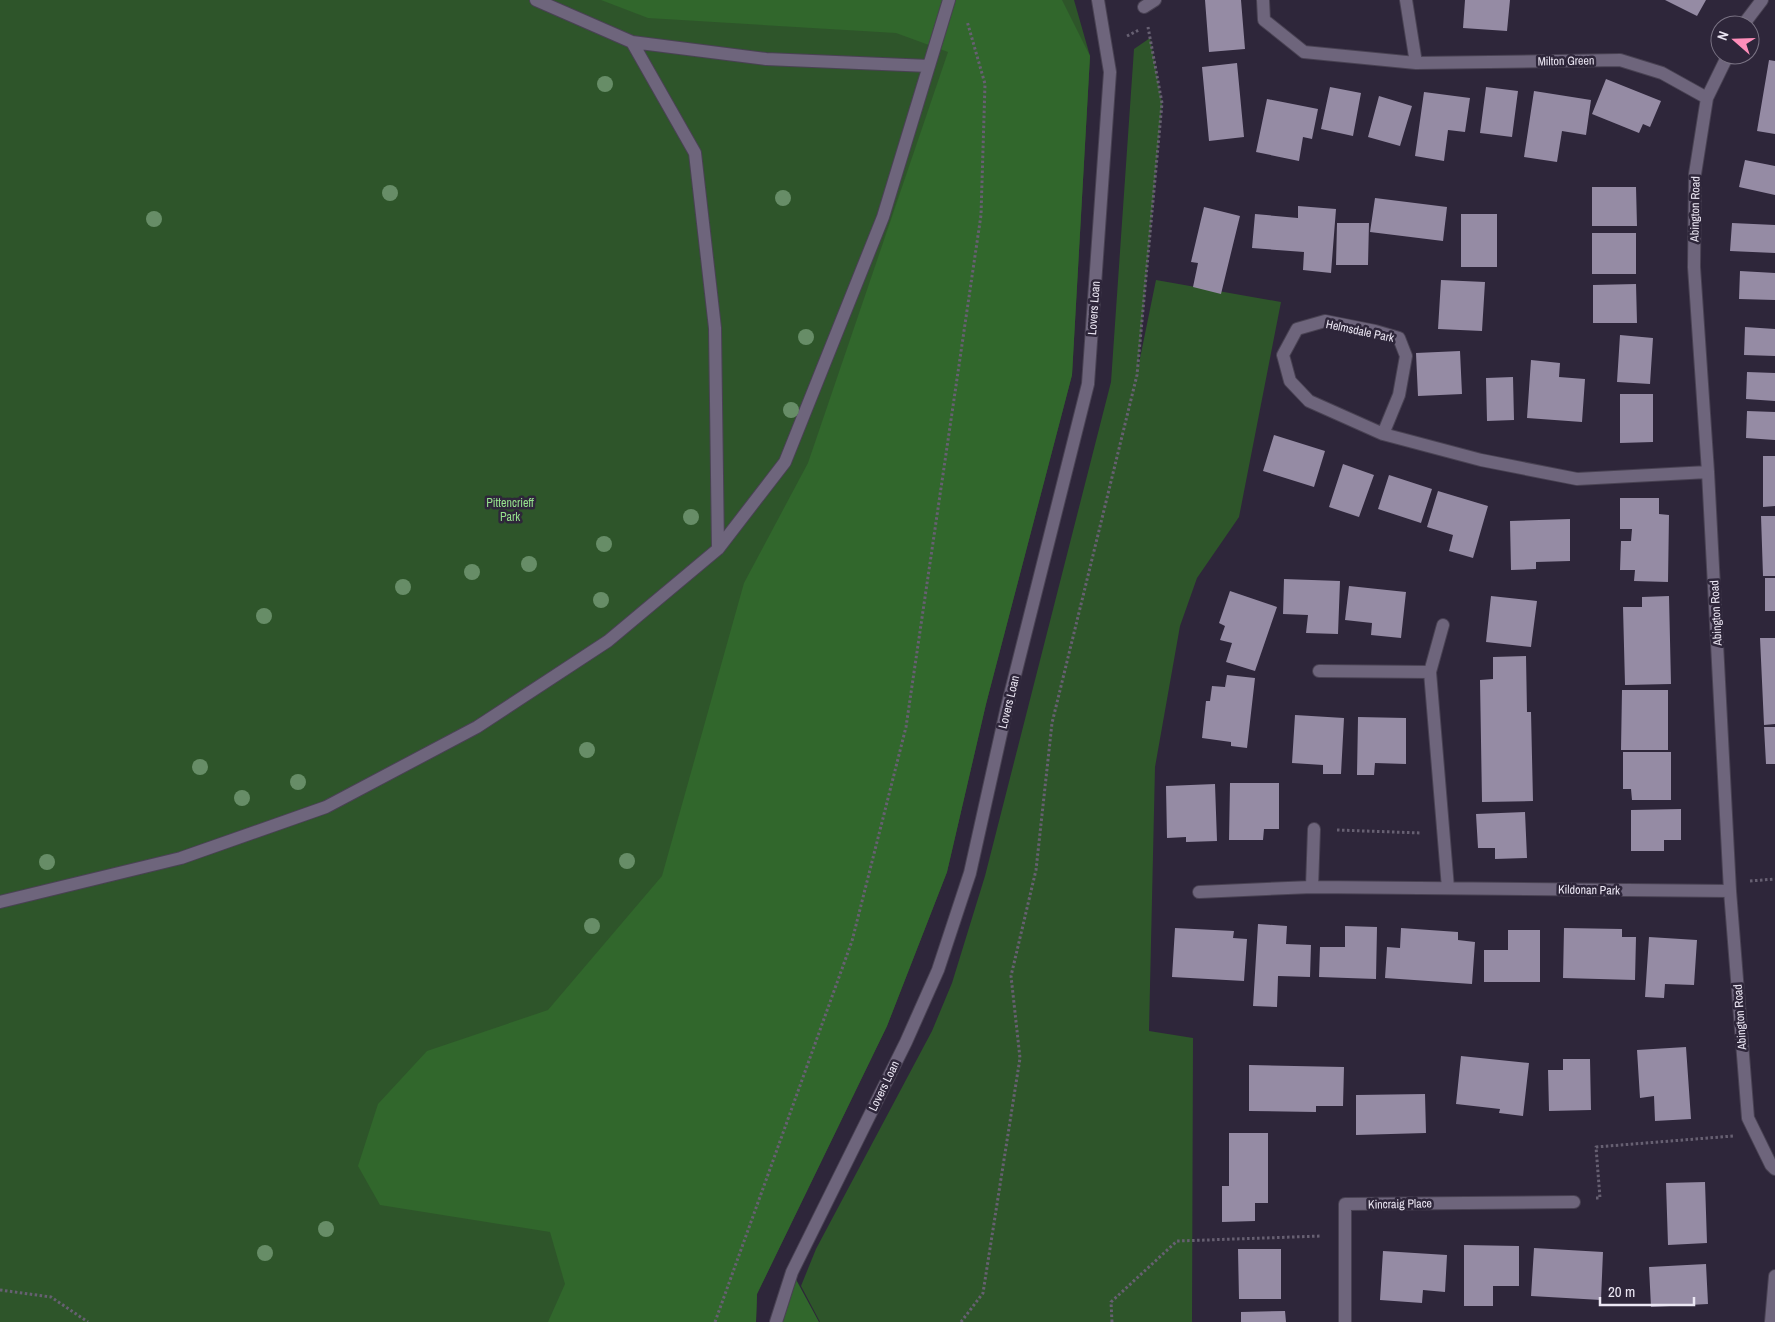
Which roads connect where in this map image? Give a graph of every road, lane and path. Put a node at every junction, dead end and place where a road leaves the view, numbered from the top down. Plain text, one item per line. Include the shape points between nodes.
1 (536, 0) edge
2 (949, 0) edge
3 (1098, 0) edge
4 (1263, 0) edge
5 (1406, 0) edge
6 (1762, 0) edge
7 (1751, 15) edge
8 (966, 19) dead end
9 (632, 42) junction
10 (1106, 48) junction
11 (1416, 63) junction
12 (1723, 65) edge
13 (929, 66) junction
14 (1707, 98) junction
15 (1383, 434) junction
16 (1708, 472) junction
17 (718, 549) junction
18 (1443, 625) dead end
19 (1319, 671) dead end
20 (1430, 672) junction
21 (1314, 829) joint
22 (1443, 834) junction
23 (1312, 887) junction
24 (1448, 888) junction
25 (1730, 891) junction
26 (1199, 892) dead end
27 (0, 902) edge
28 (1756, 1135) junction
29 (1775, 1169) edge
30 (1574, 1202) joint
31 (1345, 1236) junction
32 (1775, 1276) edge
33 (0, 1290) edge
34 (88, 1322) edge
35 (715, 1322) edge
36 (776, 1322) edge
37 (961, 1322) edge
38 (1112, 1322) edge
39 (1345, 1322) edge
40 (1771, 1322) edge

1 - 9 street
2 - 13 street
3 - 10 street
4 - 11 street, Milton Green via 1264,20 1304,52
5 - 11 street
6 - 7 street
8 - 35 path via 985,84 981,216 906,727 852,941
9 - 13 street via 766,59
9 - 17 street via 695,153 715,328
10 - 36 street, Lovers Loan via 1110,72 1088,384 1006,711 970,873 938,970 906,1042 792,1272
10 - 37 path via 1147,25 1162,103 1137,375 1052,724 1036,870 1011,976 1020,1058 983,1293
11 - 14 street, Milton Green via 1620,60 1662,73
12 - 14 street, Abington Road
13 - 17 street via 883,217 785,462
14 - 16 street, Abington Road via 1695,174 1694,267
15 - 15 street, Helmsdale Park via 1309,401 1290,381 1283,355 1297,329 1325,321 1399,338 1406,356 1398,395
15 - 16 street, Helmsdale Park via 1481,460 1577,479
16 - 25 street, Abington Road
17 - 27 street via 600,647 477,727 326,807 181,858
18 - 20 street
19 - 20 street
20 - 22 street
21 - 22 path
21 - 23 street
22 - 24 street
23 - 24 street, Kildonan Park
23 - 26 street, Kildonan Park
24 - 25 street, Kildonan Park
25 - 28 street, Abington Road via 1748,1118
28 - 29 street, Abington Road
28 - 30 path via 1596,1147 1600,1198
30 - 31 street, Kincraig Place via 1345,1204
31 - 38 path via 1177,1241 1111,1302
31 - 39 street, Kincraig Place
32 - 40 street
33 - 34 path via 51,1297

